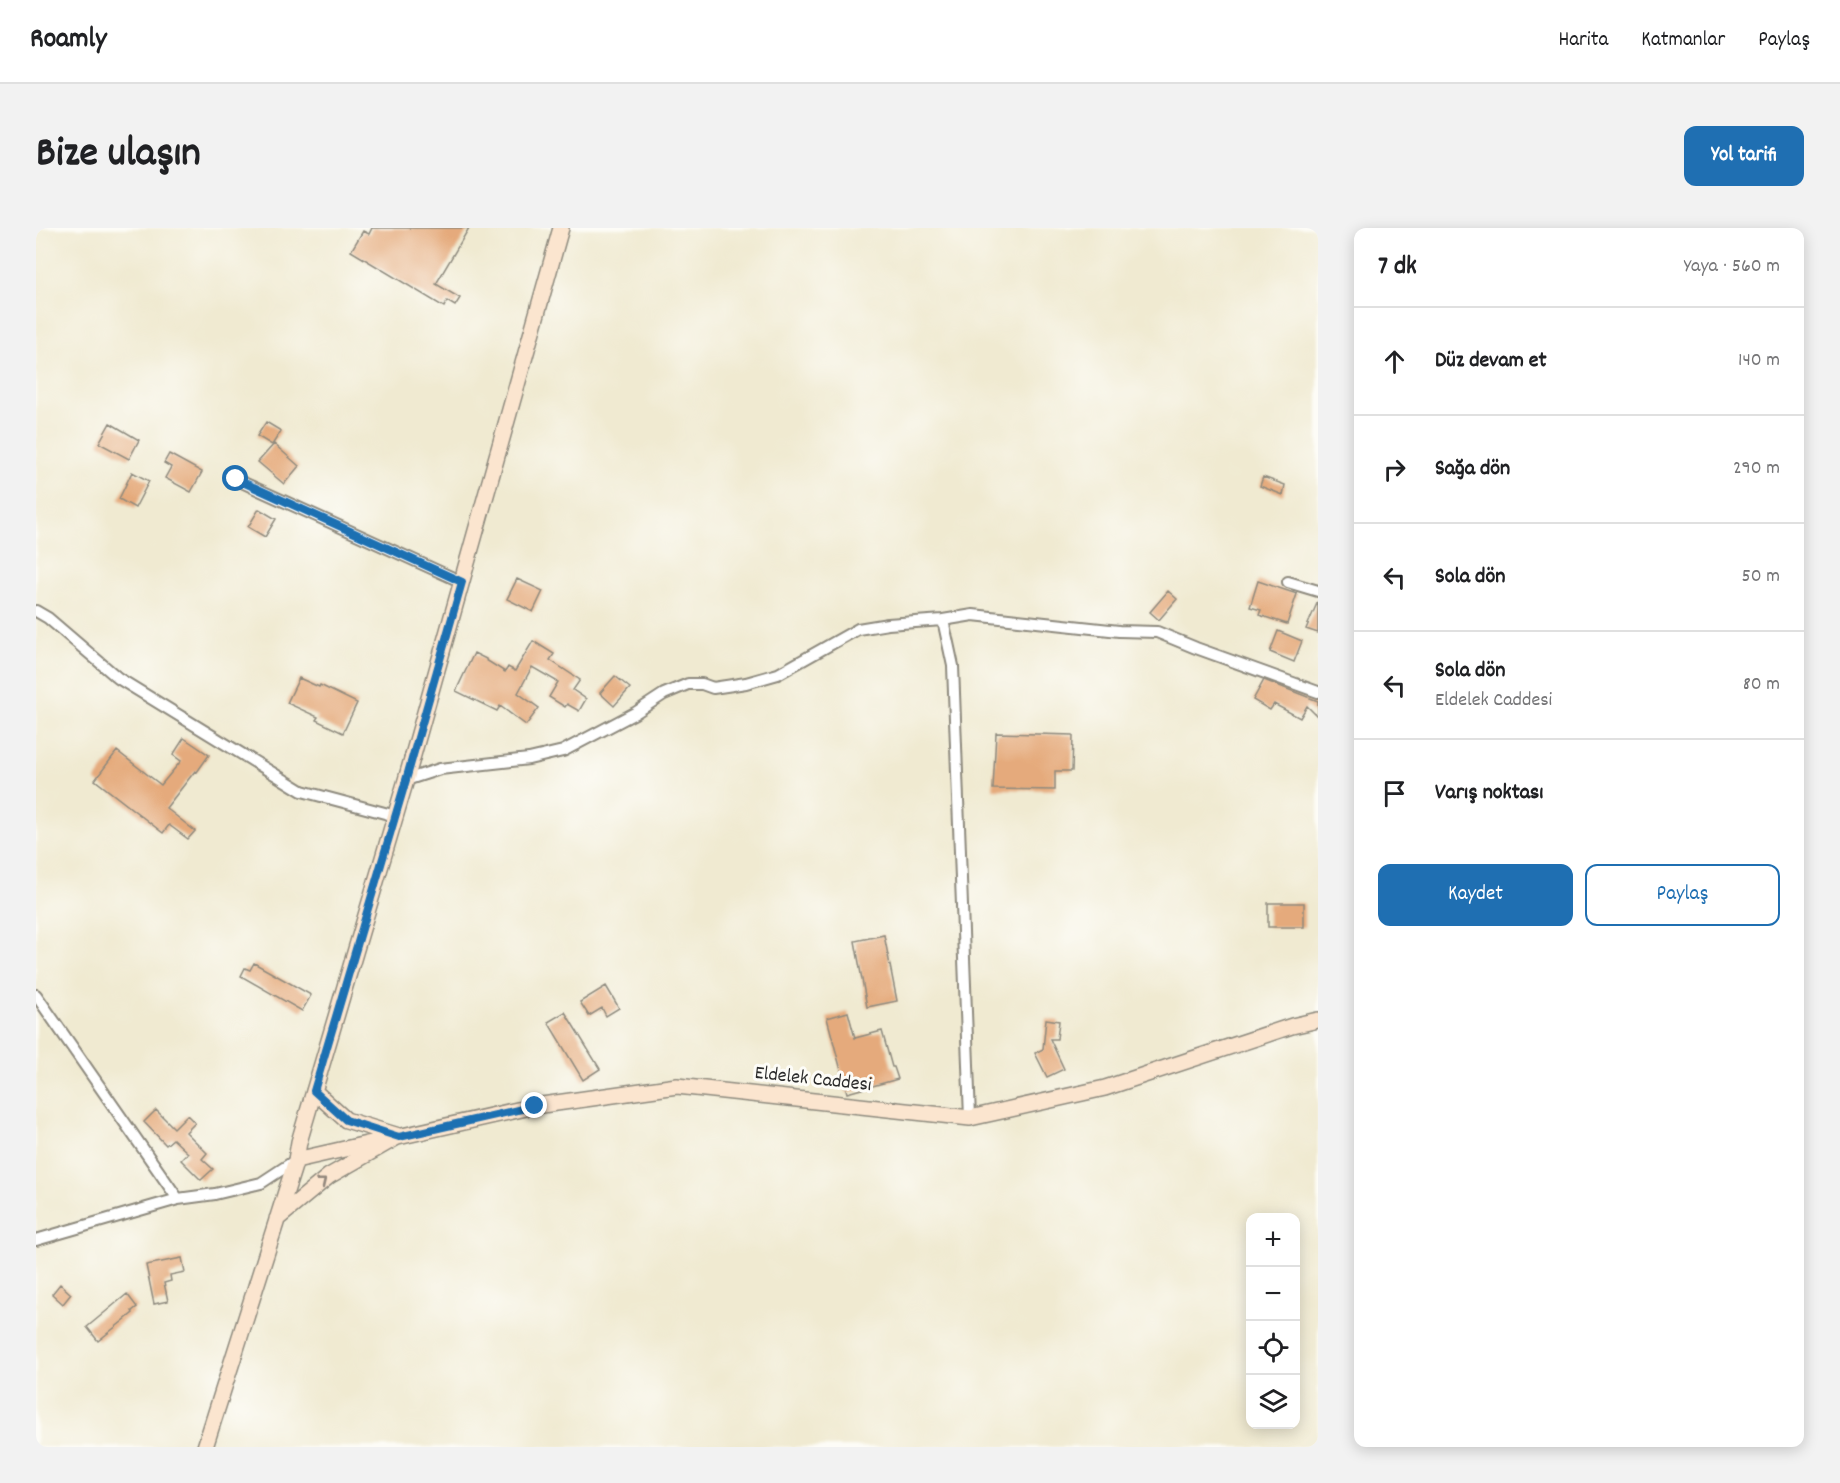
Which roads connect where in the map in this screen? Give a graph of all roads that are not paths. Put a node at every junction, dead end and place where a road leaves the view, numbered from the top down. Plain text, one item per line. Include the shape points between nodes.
1 (561, 228) edge
2 (236, 479) dead end
3 (462, 582) junction
4 (1288, 582) dead end
5 (1318, 591) edge
6 (36, 611) edge
7 (943, 620) junction
8 (1318, 692) edge
9 (406, 780) junction
10 (396, 816) junction
11 (36, 994) edge
12 (1318, 1020) edge
13 (314, 1091) junction
14 (970, 1118) junction
15 (399, 1137) junction
16 (296, 1160) junction
17 (178, 1199) junction
18 (277, 1219) junction
19 (36, 1240) edge
20 (205, 1447) edge

1 - 3 street
2 - 3 street
3 - 9 street
4 - 5 street
6 - 10 street via 118,678 302,791
7 - 8 street via 973,615 1119,632 1157,632
7 - 9 street via 858,628 778,674 746,683 713,688 688,684 563,751 440,769
7 - 14 street via 953,666
9 - 10 street
10 - 13 street
11 - 17 street
12 - 14 street, Eldelek Caddesi via 1105,1088
13 - 15 street via 346,1120
13 - 16 street
14 - 15 street, Eldelek Caddesi via 677,1086 535,1106
15 - 16 street, Eldelek Caddesi
18 -> 15 street via 328,1176
16 - 17 street via 261,1183
16 - 18 street
17 - 19 street
18 - 20 street

